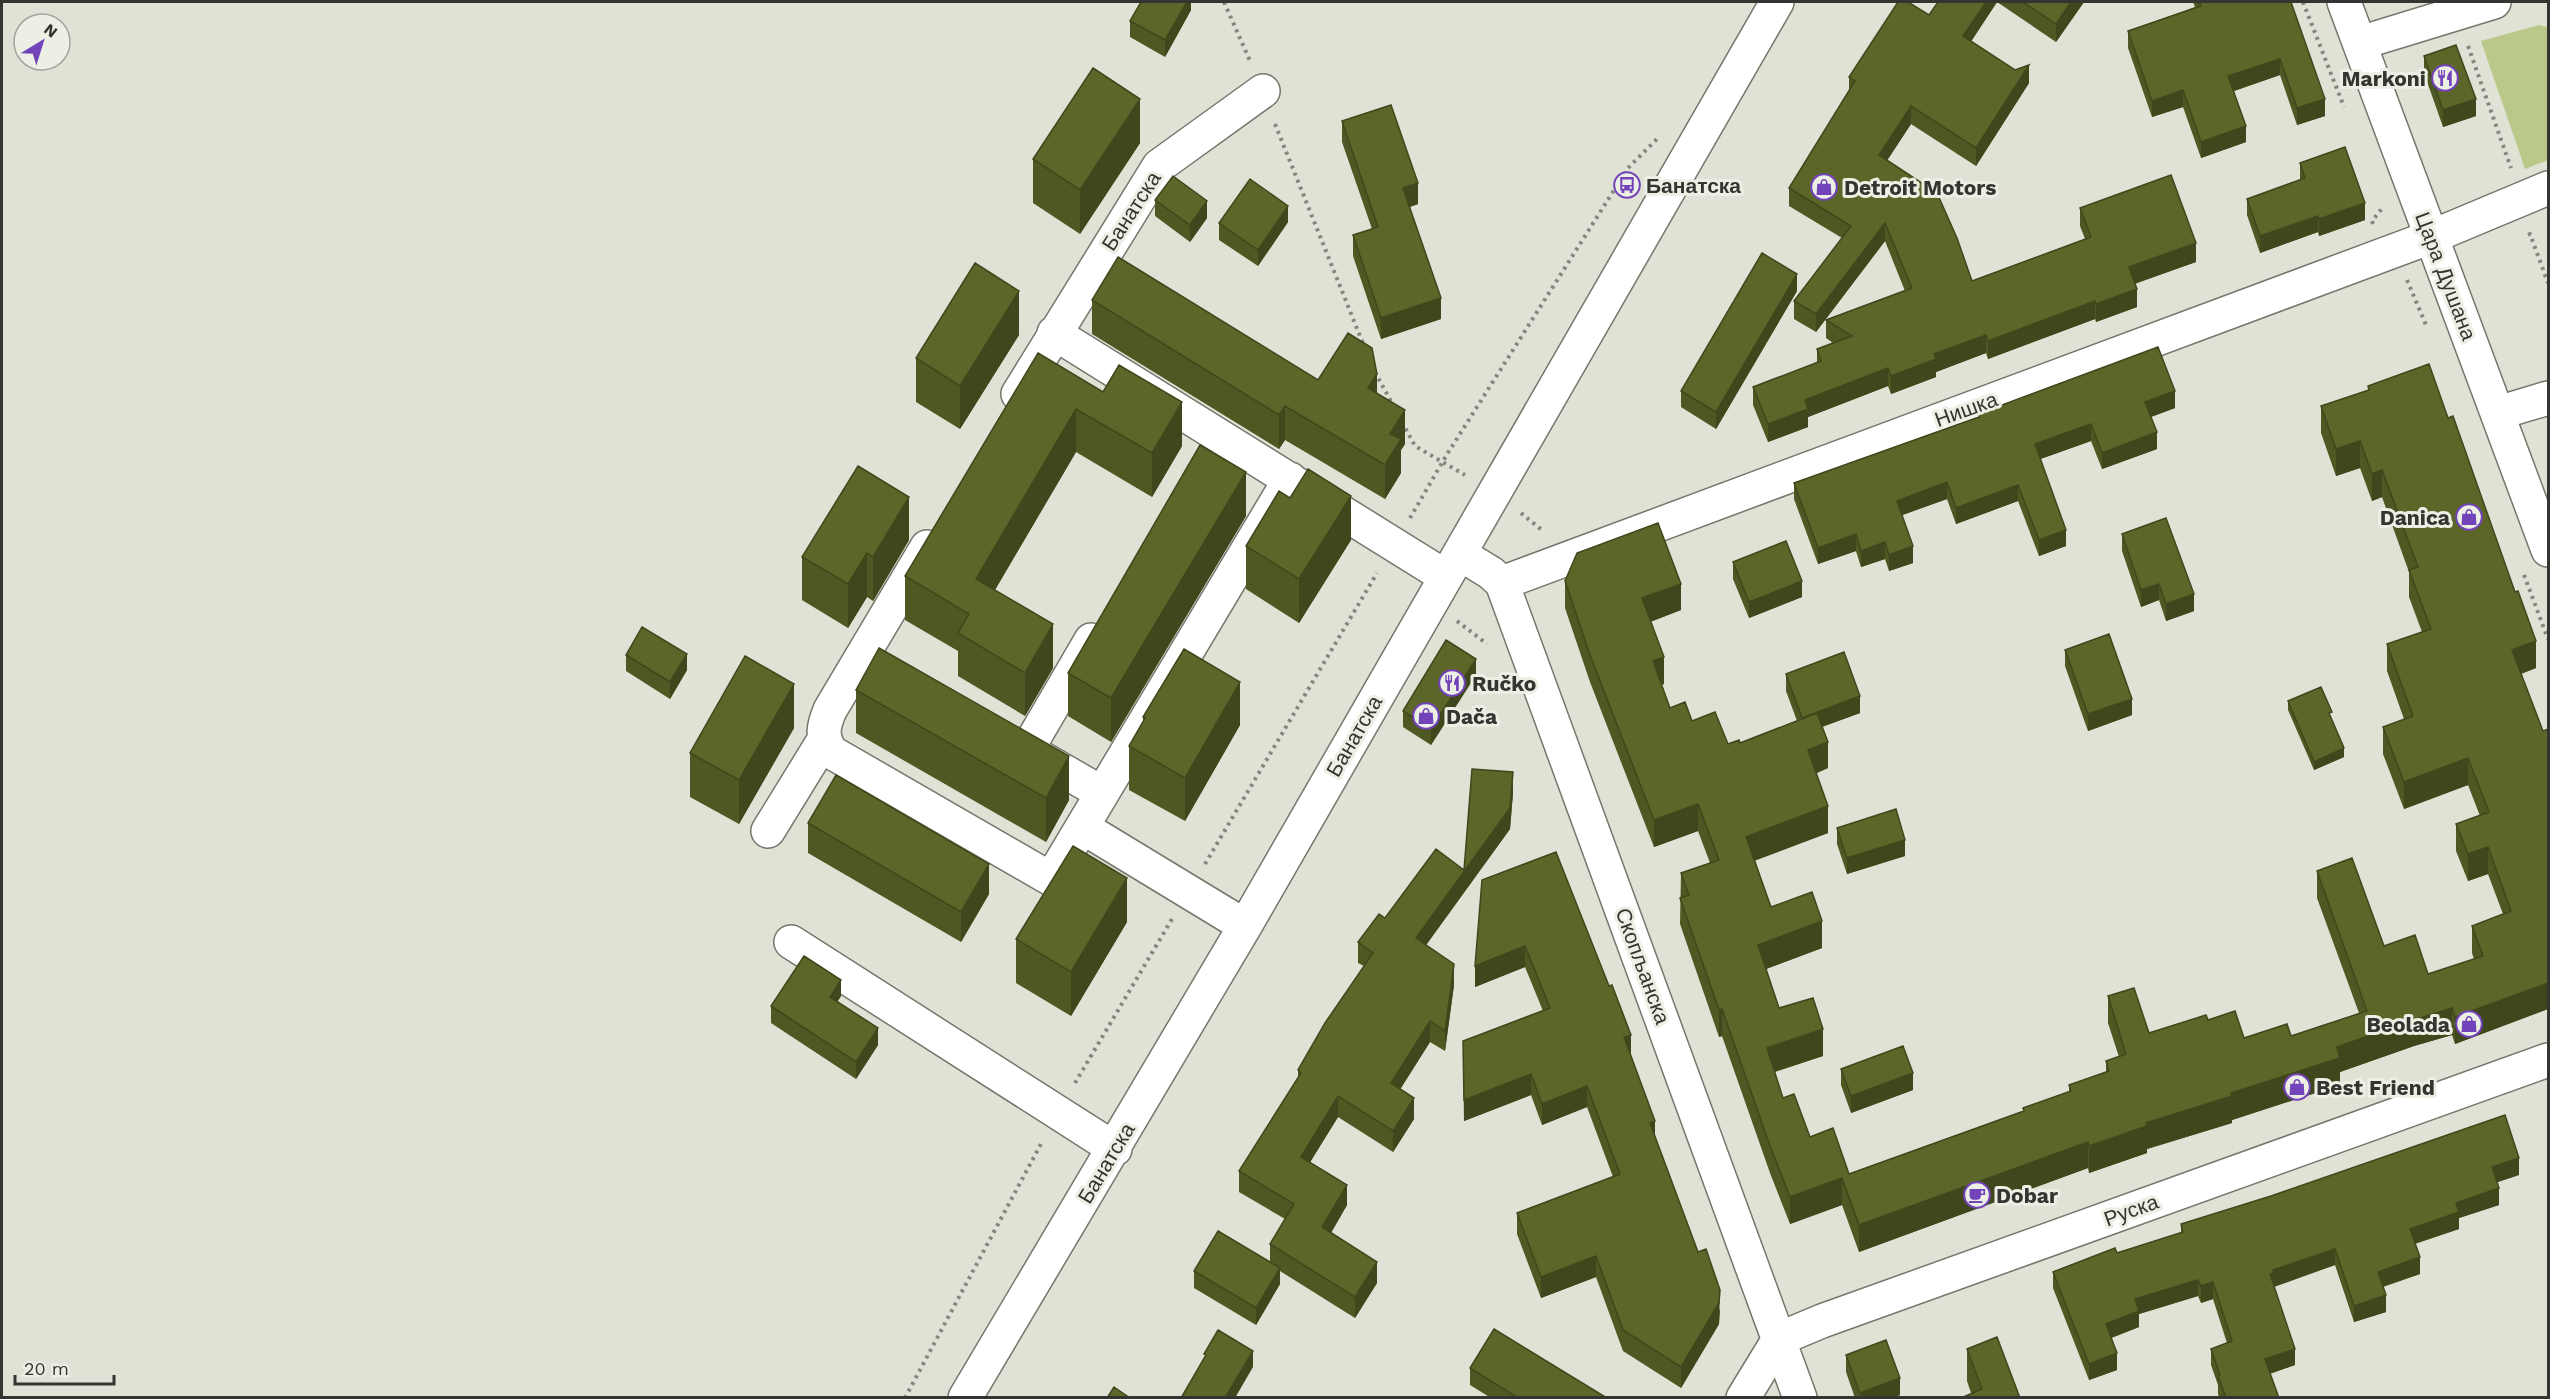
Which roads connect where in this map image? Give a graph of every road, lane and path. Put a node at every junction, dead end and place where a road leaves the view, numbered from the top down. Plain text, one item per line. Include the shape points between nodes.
1 (1224, 2) edge
2 (1777, 2) edge
3 (2494, 2) edge
4 (2350, 3) edge
5 (2360, 43) junction
6 (1263, 91) junction
7 (1662, 134) dead end
8 (2548, 188) edge
9 (2431, 237) junction
10 (2521, 238) dead end
11 (2548, 283) edge
12 (1054, 333) junction
13 (1367, 355) edge
14 (1372, 365) edge
15 (2548, 398) edge
16 (1394, 405) edge
17 (2498, 413) junction
18 (1399, 416) edge
19 (1000, 424) edge
20 (1212, 431) junction
21 (1195, 460) edge
22 (1443, 462) junction
23 (1290, 479) junction
24 (1496, 494) junction
25 (940, 526) edge
26 (1394, 544) junction
27 (2548, 549) edge
28 (1453, 566) junction
29 (1502, 583) junction
30 (1103, 619) edge
31 (996, 733) edge
32 (824, 740) junction
33 (1027, 750) junction
34 (1102, 793) junction
35 (1082, 827) junction
36 (768, 831) dead end
37 (1189, 891) junction
38 (1245, 926) junction
39 (791, 942) dead end
40 (2548, 1060) edge
41 (1058, 1113) junction
42 (1115, 1149) junction
43 (1779, 1339) junction
44 (905, 1398) edge
45 (965, 1398) edge
46 (1743, 1398) edge
47 (1800, 1398) edge

1 - 6 path
2 - 24 street, Банатска
3 - 5 street
4 - 5 street, Цара Душана
5 - 9 street, Цара Душана
6 - 12 street, Банатска via 1159,166
6 - 13 path
7 - 22 path via 1628,168
8 - 9 street, Нишка
9 - 17 street, Цара Душана
9 - 29 street, Нишка
10 - 11 path via 2530,234
12 - 19 street, Банатска
12 - 20 street
14 - 16 path
15 - 17 street
17 - 27 street, Цара Душана
18 - 22 path via 1415,446
20 - 21 street
20 - 23 street
22 - 24 path
22 - 26 path
23 - 26 street
23 - 34 street
24 - 28 street, Банатска
25 - 32 street via 872,663 830,710 823,726
26 - 28 street
26 - 37 path
28 - 29 street via 1485,569
28 - 38 street, Банатска
29 - 43 street, Скопљанска
30 - 33 street
31 - 33 street
32 - 35 street via 831,752 1051,879
32 - 36 street
33 - 34 street
34 - 35 street
35 - 37 street
37 - 38 street
37 - 41 path
38 - 42 street, Банатска
39 - 41 street
40 - 43 street, Руска
41 - 42 street
41 - 44 path
42 - 45 street, Банатска
43 - 46 street
43 - 47 street, Скопљанска

